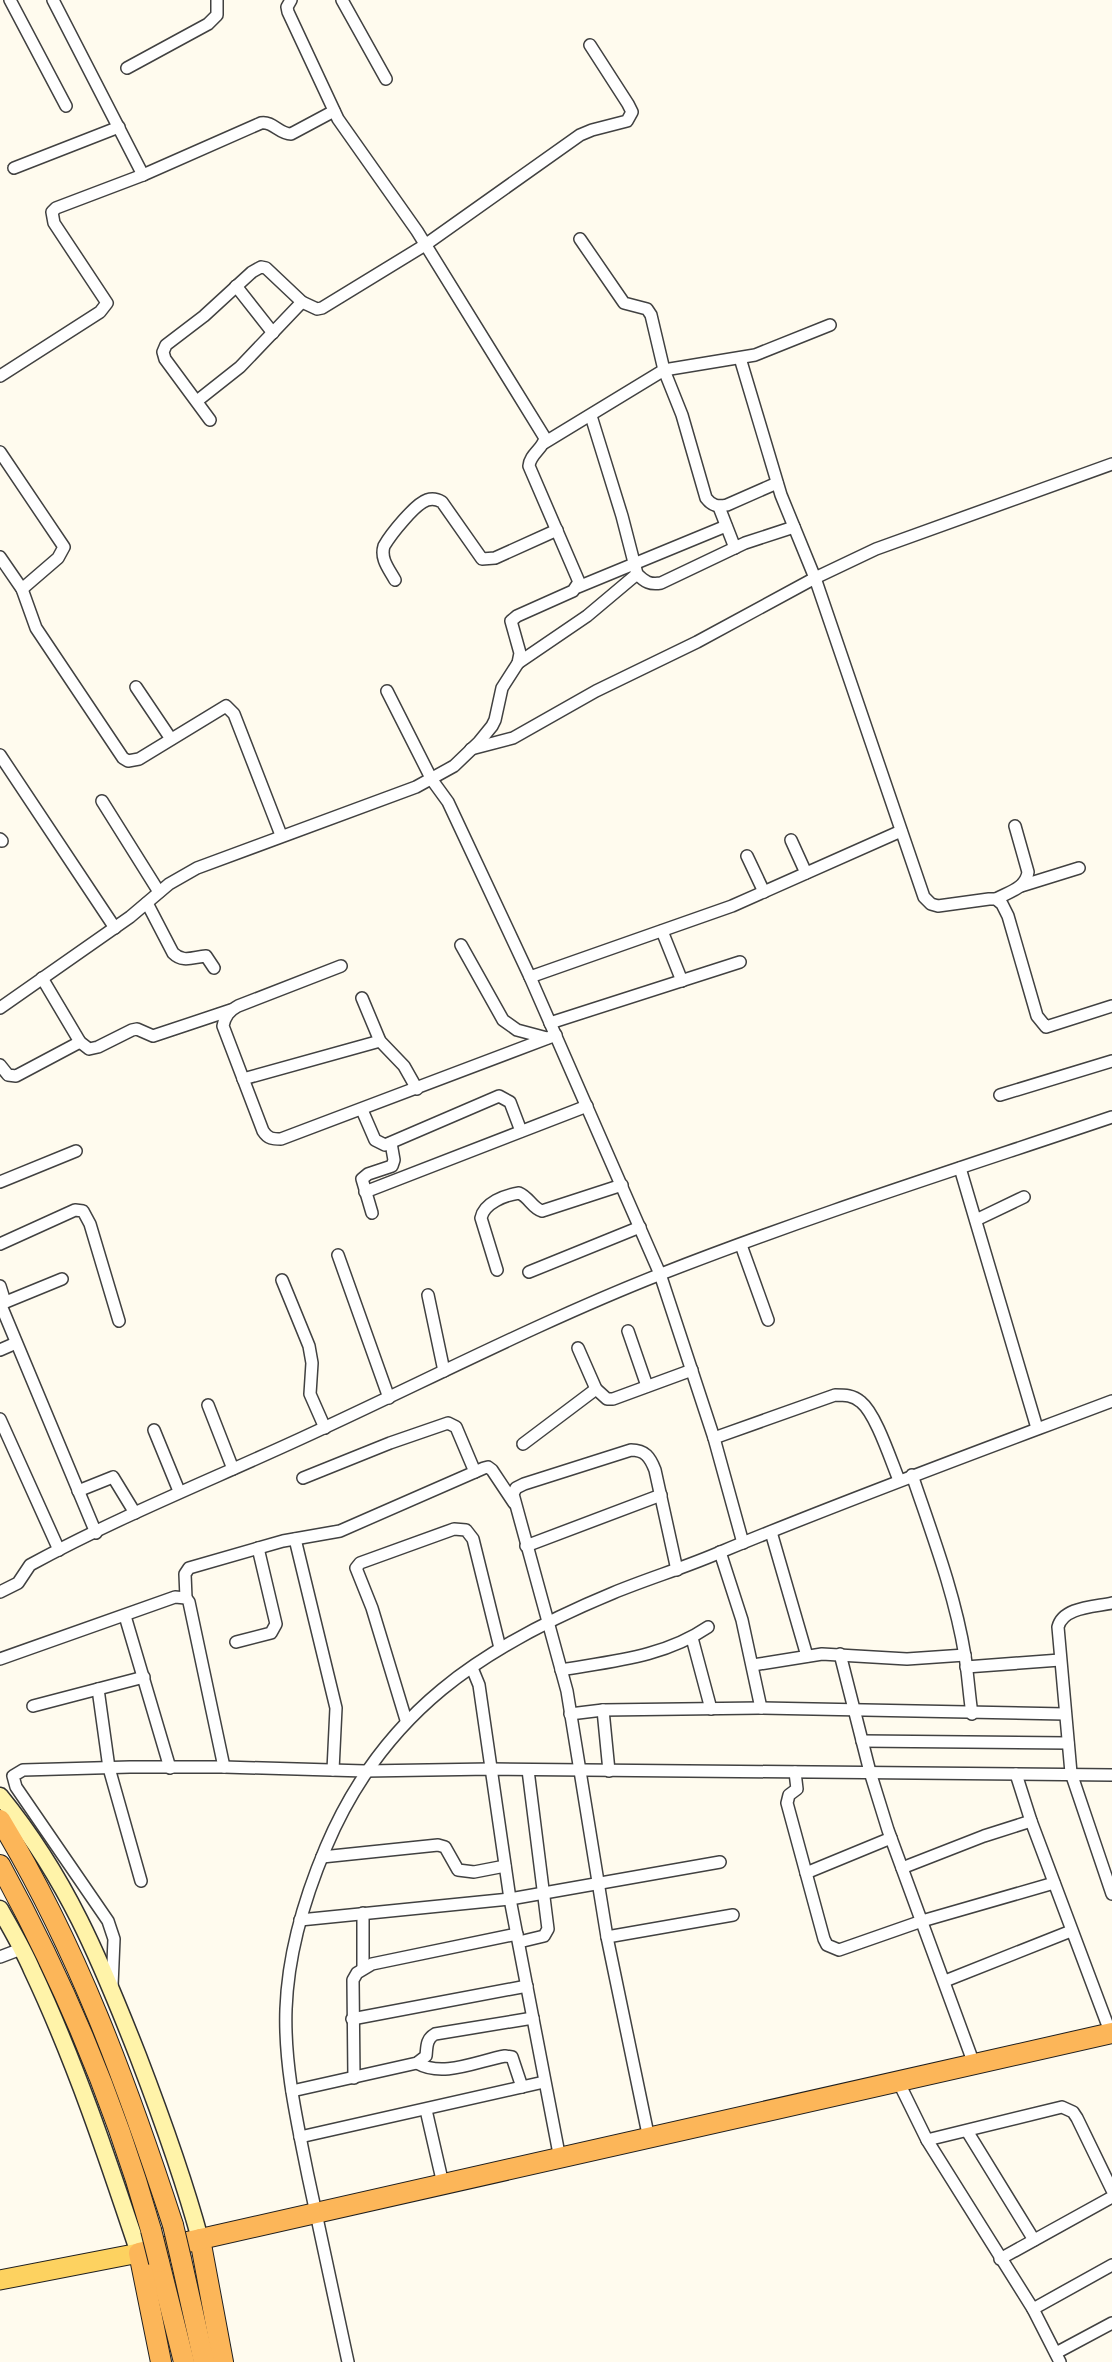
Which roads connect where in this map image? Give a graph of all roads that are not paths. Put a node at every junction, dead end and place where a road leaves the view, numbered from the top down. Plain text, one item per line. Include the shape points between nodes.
1 (10, 0) edge
2 (53, 0) edge
3 (217, 0) edge
4 (290, 0) edge
5 (342, 0) edge
6 (590, 45) dead end
7 (127, 68) dead end
8 (386, 79) dead end
9 (66, 106) dead end
10 (334, 111) junction
11 (119, 127) junction
12 (14, 168) dead end
13 (143, 175) junction
14 (580, 239) dead end
15 (425, 245) junction
16 (236, 286) junction
17 (302, 302) junction
18 (830, 325) dead end
19 (273, 333) junction
20 (740, 358) junction
21 (664, 370) junction
22 (0, 376) edge
23 (197, 401) junction
24 (591, 416) junction
25 (210, 420) dead end
26 (544, 443) junction
27 (0, 452) edge
28 (1112, 464) edge
29 (777, 483) junction
30 (719, 507) junction
31 (726, 526) junction
32 (794, 527) junction
33 (557, 530) junction
34 (735, 548) junction
35 (0, 557) edge
36 (635, 568) junction
37 (815, 578) junction
38 (396, 580) dead end
39 (578, 586) junction
40 (22, 589) junction
41 (518, 663) junction
42 (136, 687) dead end
43 (387, 691) dead end
44 (171, 739) junction
45 (471, 749) junction
46 (0, 755) edge
47 (432, 780) junction
48 (102, 801) dead end
49 (1015, 826) dead end
50 (901, 831) junction
51 (281, 835) junction
52 (791, 840) dead end
53 (746, 856) dead end
54 (1079, 868) dead end
55 (806, 873) junction
56 (1022, 886) junction
57 (159, 892) junction
58 (764, 892) junction
59 (996, 899) junction
60 (147, 903) junction
61 (115, 928) junction
62 (662, 931) junction
63 (461, 946) dead end
64 (740, 962) dead end
65 (341, 966) dead end
66 (214, 968) dead end
67 (530, 977) junction
68 (42, 978) junction
69 (682, 981) junction
70 (362, 998) dead end
71 (1112, 1006) edge
72 (0, 1008) edge
73 (231, 1010) junction
74 (550, 1023) junction
75 (552, 1036) junction
76 (80, 1042) junction
77 (380, 1042) junction
78 (1112, 1061) edge
79 (0, 1064) edge
80 (243, 1078) junction
81 (417, 1089) junction
82 (1000, 1095) dead end
83 (587, 1106) junction
84 (362, 1110) junction
85 (1111, 1120) edge
86 (521, 1131) junction
87 (391, 1143) junction
88 (76, 1151) dead end
89 (960, 1168) junction
90 (0, 1182) edge
91 (622, 1185) junction
92 (365, 1192) junction
93 (1024, 1196) dead end
94 (372, 1213) dead end
95 (976, 1220) junction
96 (640, 1227) junction
97 (0, 1244) edge
98 (741, 1245) junction
99 (338, 1255) dead end
100 (497, 1270) dead end
101 (528, 1272) dead end
102 (660, 1274) junction
103 (62, 1279) dead end
104 (282, 1280) dead end
105 (0, 1286) edge
106 (428, 1295) dead end
107 (2, 1303) edge
108 (768, 1320) dead end
109 (119, 1321) dead end
110 (628, 1330) dead end
111 (16, 1343) junction
112 (578, 1348) dead end
113 (0, 1350) edge
114 (692, 1370) junction
115 (444, 1371) junction
116 (647, 1386) junction
117 (596, 1389) junction
118 (389, 1398) junction
119 (1112, 1401) edge
120 (208, 1406) dead end
121 (0, 1419) edge
122 (325, 1428) junction
123 (1037, 1428) junction
124 (154, 1430) dead end
125 (714, 1438) junction
126 (523, 1444) dead end
127 (233, 1469) junction
128 (475, 1472) junction
129 (912, 1475) junction
130 (303, 1478) dead end
131 (899, 1480) junction
132 (78, 1490) junction
133 (179, 1491) junction
134 (661, 1495) junction
135 (514, 1503) junction
136 (135, 1512) junction
137 (770, 1532) junction
138 (96, 1533) junction
139 (295, 1539) junction
140 (743, 1543) junction
141 (526, 1546) junction
142 (258, 1548) junction
143 (59, 1550) junction
144 (720, 1552) junction
145 (677, 1570) junction
146 (0, 1592) edge
147 (186, 1598) junction
148 (1111, 1607) edge
149 (125, 1616) junction
150 (548, 1623) junction
151 (708, 1628) dead end
152 (692, 1638) junction
153 (236, 1642) dead end
154 (500, 1648) junction
155 (840, 1654) junction
156 (965, 1655) junction
157 (807, 1656) junction
158 (0, 1659) edge
159 (1060, 1660) junction
160 (753, 1665) junction
161 (966, 1667) junction
162 (472, 1668) junction
163 (561, 1670) junction
164 (144, 1677) junction
165 (98, 1689) junction
166 (33, 1706) dead end
167 (761, 1708) junction
168 (711, 1709) junction
169 (854, 1709) junction
170 (603, 1710) junction
171 (570, 1714) junction
172 (972, 1714) junction
173 (1065, 1714) junction
174 (406, 1720) junction
175 (862, 1741) junction
176 (1068, 1743) junction
177 (224, 1767) junction
178 (109, 1768) junction
179 (170, 1768) junction
180 (491, 1769) junction
181 (333, 1770) junction
182 (528, 1770) junction
183 (365, 1771) junction
184 (579, 1771) junction
185 (609, 1772) junction
186 (795, 1772) junction
187 (870, 1772) junction
188 (1071, 1773) junction
189 (1016, 1774) junction
190 (1112, 1775) edge
191 (0, 1796) edge
192 (0, 1820) edge
193 (1031, 1821) junction
194 (891, 1838) junction
195 (322, 1857) junction
196 (720, 1862) dead end
197 (0, 1865) edge
198 (505, 1866) junction
199 (902, 1868) junction
200 (806, 1873) junction
201 (141, 1881) dead end
202 (1054, 1883) junction
203 (598, 1884) junction
204 (544, 1892) junction
205 (1112, 1894) edge
206 (510, 1898) junction
207 (0, 1909) edge
208 (363, 1913) junction
209 (734, 1915) dead end
210 (300, 1920) junction
211 (922, 1921) junction
212 (5, 1924) edge
213 (1071, 1931) junction
214 (607, 1937) junction
215 (518, 1938) junction
216 (22, 1949) junction
217 (0, 1956) edge
218 (364, 1968) junction
219 (945, 1981) junction
220 (527, 1986) junction
221 (112, 1988) junction
222 (534, 2018) junction
223 (352, 2019) junction
224 (1111, 2034) edge
225 (417, 2063) junction
226 (974, 2064) junction
227 (354, 2078) junction
228 (898, 2081) junction
229 (544, 2082) junction
230 (522, 2087) junction
231 (292, 2091) junction
232 (426, 2110) junction
233 (967, 2131) junction
234 (300, 2137) junction
235 (649, 2139) junction
236 (927, 2140) junction
237 (560, 2158) junction
238 (443, 2184) junction
239 (1112, 2190) edge
240 (1112, 2197) edge
241 (316, 2211) junction
242 (200, 2239) junction
243 (1034, 2240) junction
244 (139, 2252) junction
245 (1000, 2260) junction
246 (1112, 2265) edge
247 (0, 2280) edge
248 (1033, 2309) junction
249 (1112, 2323) edge
250 (1058, 2358) edge
251 (161, 2362) edge
252 (184, 2362) edge
253 (204, 2362) edge
254 (223, 2362) edge
255 (348, 2362) edge

1 - 9 street
2 - 11 street
3 - 7 street via 217,14 208,24
4 - 10 street via 288,12
5 - 8 street
6 - 15 street via 628,104 631,118 580,135
10 - 13 street via 291,134 261,122
10 - 15 street
11 - 12 street
11 - 13 street
13 - 22 street via 52,212 54,223 107,303 100,312
14 - 21 street via 624,303 647,309
15 - 17 street via 322,308
15 - 26 street via 543,432
16 - 17 street via 252,272 266,268
16 - 19 street
16 - 23 street via 166,345 163,352
17 - 19 street
18 - 20 street
19 - 23 street via 240,367
20 - 21 street
20 - 29 street
21 - 24 street
21 - 30 street via 682,415 706,498
23 - 25 street
24 - 26 street
24 - 36 street
26 - 33 street via 533,456 530,466
27 - 40 street via 64,547 58,558
28 - 37 street via 891,542
29 - 30 street
29 - 32 street
30 - 31 street
31 - 34 street
31 - 36 street
32 - 34 street
32 - 37 street
33 - 38 street via 495,558 482,559 442,502 427,500 419,504 384,546 384,561
33 - 39 street via 579,578
34 - 36 street via 652,585 643,581
35 - 40 street
36 - 39 street
36 - 41 street via 587,616
37 - 45 street via 697,642 596,691 513,738
37 - 50 street
39 - 41 street via 511,621 520,653
40 - 44 street via 36,628 123,758 134,761
41 - 45 street via 502,688 496,720
42 - 44 street
43 - 47 street
44 - 51 street via 221,707 231,708
45 - 47 street via 454,766
46 - 61 street
47 - 51 street
47 - 67 street via 448,802
48 - 57 street
49 - 56 street via 1028,872
50 - 55 street
50 - 59 street via 922,892 931,904 938,906
51 - 57 street via 197,868
52 - 55 street
53 - 58 street
54 - 56 street
55 - 58 street
56 - 59 street
57 - 60 street
58 - 62 street
59 - 71 street via 1008,916 1036,1016 1041,1023 1046,1027 1056,1025
60 - 61 street
60 - 66 street via 178,958 206,956
61 - 68 street
62 - 67 street
62 - 69 street
63 - 75 street via 503,1020 517,1030
64 - 69 street
65 - 73 street
67 - 74 street
68 - 72 street
68 - 76 street
69 - 74 street
70 - 77 street
73 - 76 street via 153,1036 137,1029 98,1047 89,1049
73 - 80 street via 223,1026
74 - 75 street
75 - 81 street
75 - 83 street
76 - 79 street via 16,1076 8,1075
77 - 80 street
77 - 81 street via 404,1066
78 - 82 street
80 - 84 street via 263,1131 273,1139
81 - 84 street
83 - 86 street
83 - 91 street
84 - 87 street via 375,1140 380,1144
85 - 89 street
86 - 87 street via 510,1102 499,1096
86 - 92 street
87 - 92 street via 392,1166 362,1179
88 - 90 street
89 - 95 street
89 - 98 street
91 - 96 street
91 - 100 street via 542,1211 519,1193 490,1205 482,1212 481,1218
92 - 94 street
93 - 95 street
95 - 123 street
96 - 101 street
96 - 102 street
97 - 109 street via 75,1210 83,1211 90,1224
98 - 102 street
98 - 108 street
99 - 118 street
102 - 114 street
102 - 115 street
103 - 107 street
104 - 122 street via 309,1346 312,1362 310,1394
105 - 107 street
106 - 115 street
107 - 111 street
110 - 116 street
111 - 113 street
111 - 132 street
112 - 117 street
114 - 116 street
114 - 125 street
115 - 118 street
116 - 117 street via 613,1399
117 - 126 street
118 - 122 street
119 - 123 street
120 - 127 street
121 - 143 street
122 - 127 street
123 - 129 street
124 - 133 street
125 - 131 street via 835,1395 848,1395 869,1410
125 - 140 street
127 - 133 street
128 - 130 street via 456,1427 448,1423
128 - 135 street via 488,1467 492,1470
128 - 139 street via 340,1531
129 - 131 street
129 - 156 street via 947,1583
131 - 137 street
132 - 136 street via 113,1477
132 - 138 street
133 - 136 street
134 - 135 street via 651,1459 645,1453 631,1450 524,1484 516,1488
134 - 141 street
134 - 145 street
135 - 141 street
136 - 138 street
137 - 140 street
137 - 157 street
138 - 143 street
139 - 142 street
139 - 181 street via 336,1708
140 - 144 street
141 - 150 street
142 - 147 street via 190,1568 184,1574
142 - 153 street via 276,1624 271,1633
143 - 146 street via 30,1565 18,1583
144 - 145 street
144 - 160 street
145 - 150 street via 615,1592
147 - 149 street via 175,1596
147 - 177 street
148 - 159 street via 1076,1611 1060,1619
149 - 158 street
149 - 164 street
150 - 154 street
150 - 163 street
151 - 152 street
152 - 163 street via 651,1654
152 - 168 street
154 - 162 street
154 - 174 street via 473,1538 466,1530 454,1529 360,1563 356,1568 357,1575 372,1608
155 - 156 street via 907,1659
155 - 157 street
155 - 169 street
156 - 161 street
157 - 160 street
159 - 161 street
159 - 173 street
160 - 167 street
161 - 172 street
162 - 174 street
162 - 180 street via 479,1685
163 - 171 street
164 - 165 street
164 - 179 street
165 - 166 street
165 - 178 street
167 - 168 street
167 - 169 street
168 - 170 street
169 - 172 street
169 - 175 street
170 - 171 street
170 - 185 street
171 - 184 street
172 - 173 street
173 - 176 street
174 - 183 street
175 - 176 street
175 - 187 street
176 - 188 street
177 - 179 street
177 - 181 street
178 - 179 street
178 - 201 street
178 - 221 street via 23,1770 13,1776 16,1787 108,1921 114,1945
180 - 182 street
180 - 183 street
180 - 198 street
181 - 183 street
182 - 184 street
182 - 204 street
183 - 195 street via 350,1795
184 - 185 street
184 - 203 street
185 - 186 street
186 - 187 street
186 - 200 street via 798,1789 789,1795 787,1803
187 - 189 street
187 - 194 street
188 - 189 street
188 - 190 street
188 - 205 street
189 - 193 street
191 - 221 main road via 29,1832 59,1879
192 - 253 highway, bridge via 56,1920 138,2117 172,2224
193 - 199 street
193 - 202 street
194 - 199 street
194 - 200 street
195 - 198 street via 438,1845 445,1846 458,1870 474,1872
195 - 210 street
196 - 203 street
197 - 252 highway, bridge via 56,1974 136,2177
198 - 206 street
199 - 211 street
200 - 211 street via 824,1940 832,1949 839,1950
202 - 211 street
202 - 213 street
203 - 204 street
203 - 214 street
204 - 206 street
204 - 215 street via 547,1932 540,1938
206 - 208 street
206 - 215 street
207 - 212 main road
208 - 210 street
208 - 218 street
209 - 214 street
210 - 231 street via 292,1950 286,2012
211 - 219 street
212 - 216 main road
213 - 219 street
213 - 224 street
214 - 235 street
215 - 218 street
215 - 220 street
216 - 217 street
216 - 244 main road via 72,2062
218 - 223 street via 353,1980
219 - 226 street
220 - 222 street
220 - 223 street
221 - 242 main road via 175,2152
222 - 225 street via 435,2034 427,2044 426,2056
222 - 229 street
223 - 227 street
224 - 226 highway
225 - 227 street
225 - 230 street via 442,2070 512,2057
226 - 228 highway
227 - 231 street
228 - 235 highway
228 - 236 street
229 - 230 street
229 - 237 street
230 - 232 street
231 - 234 street
232 - 234 street
232 - 238 street
233 - 236 street
233 - 239 street via 1067,2108 1077,2118
233 - 243 street
234 - 241 street
235 - 237 highway
236 - 245 street
237 - 238 highway
238 - 241 highway
240 - 243 street
241 - 242 highway
241 - 255 street
242 - 244 highway
242 - 254 highway
243 - 245 street
244 - 247 main road
244 - 251 highway
245 - 248 street
246 - 248 street
248 - 250 street
249 - 250 street

